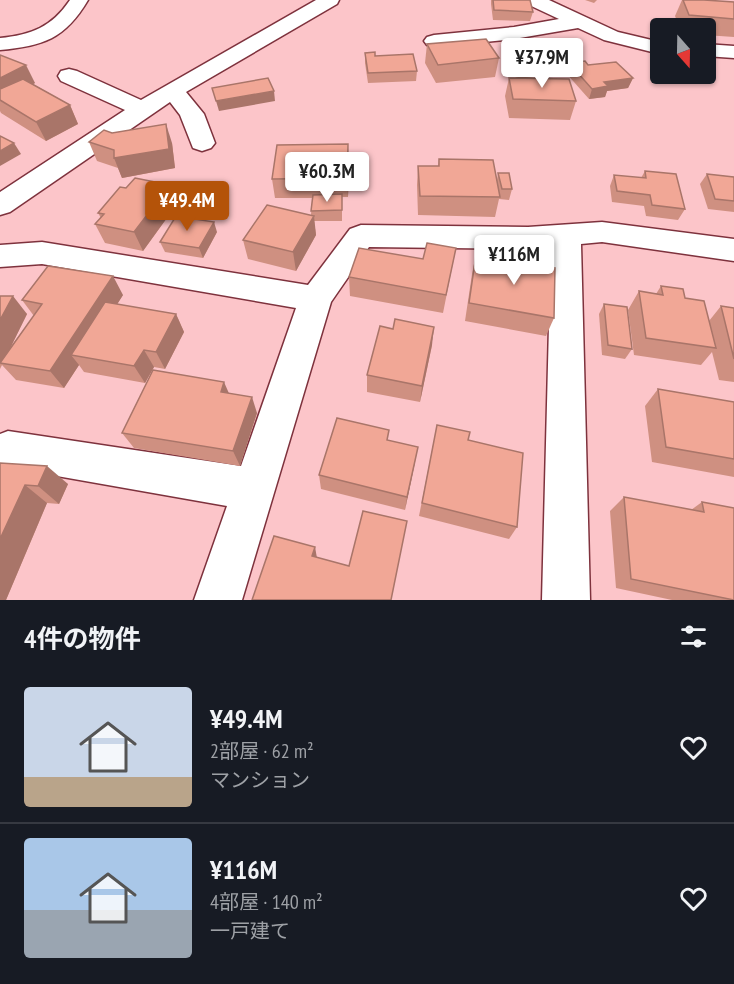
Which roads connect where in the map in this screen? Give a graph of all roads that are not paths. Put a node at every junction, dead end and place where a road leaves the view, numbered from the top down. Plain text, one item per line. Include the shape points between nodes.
1 (79, 0) edge
2 (330, 0) edge
3 (534, 0) edge
4 (578, 22) junction
5 (434, 41) edge
6 (0, 44) edge
7 (650, 46) edge
8 (716, 51) edge
9 (734, 52) edge
10 (69, 76) dead end
11 (172, 90) junction
12 (144, 111) junction
13 (202, 143) dead end
14 (0, 204) edge
15 (566, 234) junction
16 (734, 250) edge
17 (0, 256) edge
18 (316, 299) junction
19 (8, 450) dead end
20 (253, 489) junction
21 (218, 600) edge
22 (566, 600) edge

1 - 6 street via 62,25 46,35
2 - 11 street
3 - 4 street
4 - 5 street
4 - 7 street via 611,36
8 - 9 street
10 - 12 street
11 - 12 street
11 - 13 street via 192,114
12 - 14 street
15 - 16 street via 602,232
15 - 18 street via 528,238 361,236
15 - 22 street
17 - 18 street via 42,253
18 - 20 street
19 - 20 street
20 - 21 street

